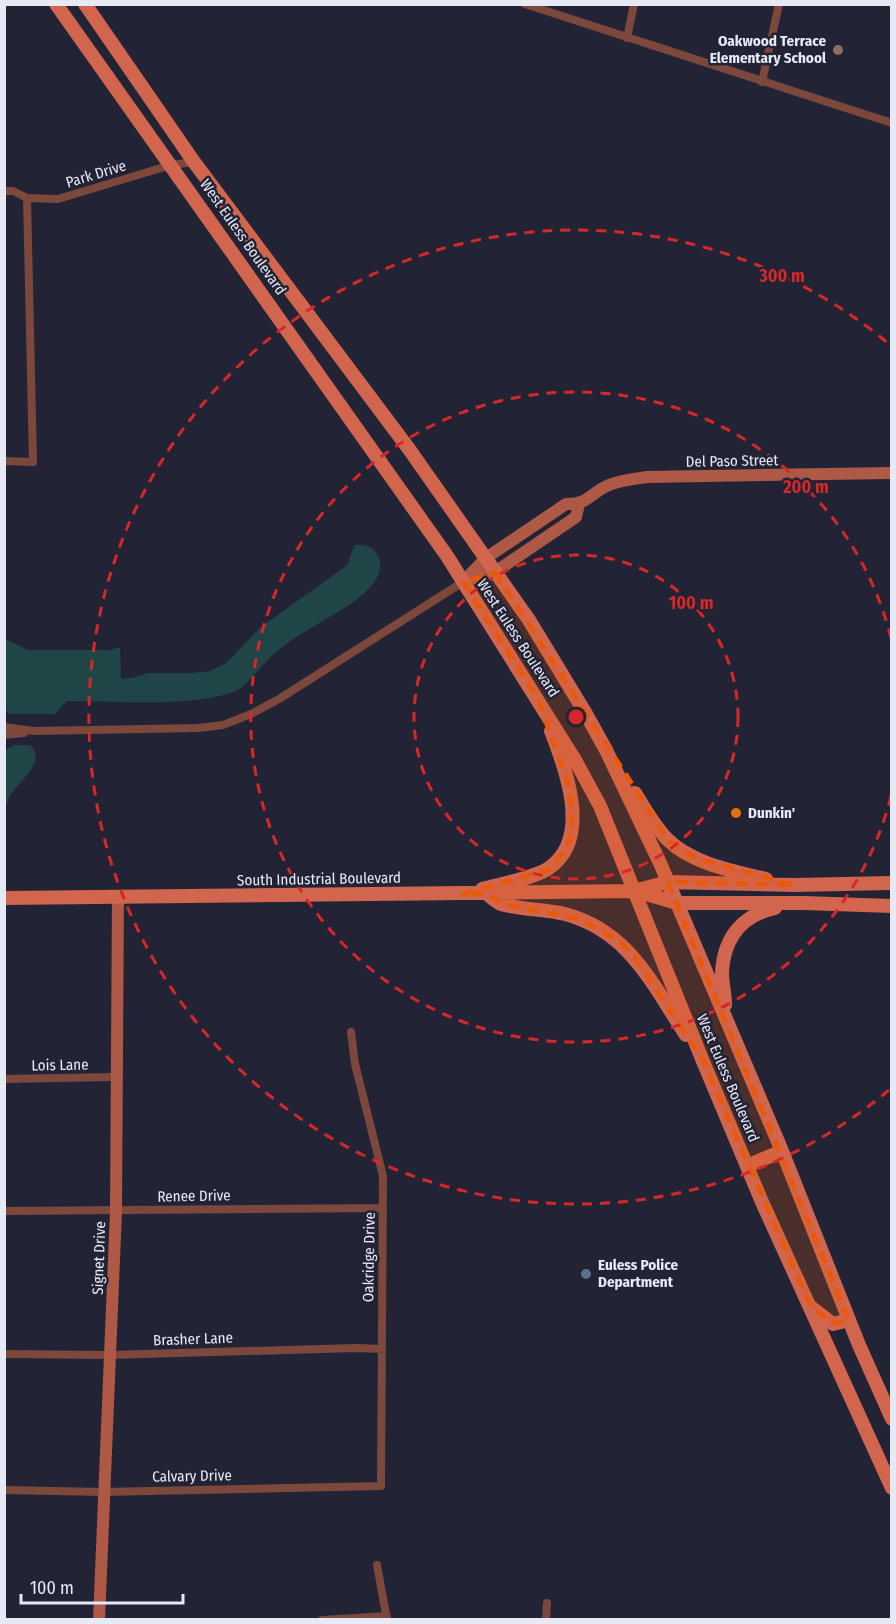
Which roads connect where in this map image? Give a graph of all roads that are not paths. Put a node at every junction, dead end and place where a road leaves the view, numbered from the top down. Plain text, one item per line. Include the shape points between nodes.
1 (56, 4) edge
2 (85, 4) edge
3 (525, 4) edge
4 (634, 4) edge
5 (779, 4) edge
6 (627, 38) junction
7 (762, 81) junction
8 (891, 123) edge
9 (194, 162) junction
10 (171, 165) junction
11 (4, 191) edge
12 (27, 198) junction
13 (4, 461) edge
14 (891, 473) edge
15 (579, 504) junction
16 (486, 558) junction
17 (495, 572) junction
18 (463, 582) junction
19 (539, 701) junction
20 (4, 727) edge
21 (34, 731) junction
22 (4, 735) edge
23 (606, 750) junction
24 (668, 882) junction
25 (891, 883) edge
26 (794, 885) junction
27 (634, 891) junction
28 (463, 894) junction
29 (486, 894) junction
30 (118, 897) junction
31 (4, 898) edge
32 (677, 903) junction
33 (804, 903) junction
34 (891, 906) edge
35 (724, 1014) junction
36 (351, 1032) dead end
37 (702, 1059) junction
38 (116, 1077) junction
39 (4, 1079) edge
40 (782, 1151) junction
41 (747, 1166) junction
42 (383, 1208) junction
43 (116, 1210) junction
44 (4, 1211) edge
45 (811, 1307) junction
46 (849, 1320) junction
47 (382, 1349) junction
48 (4, 1354) edge
49 (109, 1355) junction
50 (891, 1419) edge
51 (381, 1486) joint
52 (891, 1488) edge
53 (4, 1490) edge
54 (103, 1492) junction
55 (377, 1564) dead end
56 (547, 1603) dead end
57 (387, 1618) edge
58 (99, 1620) edge
59 (322, 1620) edge
60 (546, 1620) edge

1 - 10 main road, West Euless Boulevard
2 - 9 main road, West Euless Boulevard
3 - 6 street
4 - 6 street
5 - 7 street
6 - 7 street
7 - 8 street
9 - 10 street, Park Drive
9 - 16 main road, West Euless Boulevard via 403,440
10 - 12 street, Park Drive via 74,195 45,200
10 - 18 main road, West Euless Boulevard
11 - 12 street, Park Drive
12 - 13 street via 33,462
14 - 15 street, Del Paso Street via 646,477 608,486
15 - 16 street, Del Paso Street via 566,504
15 - 17 street, Del Paso Street via 576,517
16 - 17 main road, West Euless Boulevard
16 - 18 street, Del Paso Street
17 - 18 street, Del Paso Street
17 - 23 main road, West Euless Boulevard via 529,620
18 - 19 main road, West Euless Boulevard
18 - 21 street, Del Paso Street via 279,699 223,725
19 - 27 main road, West Euless Boulevard via 600,806
19 - 28 main road via 570,790 572,832 565,850 547,870
20 - 21 street
21 - 22 street
23 - 24 main road, West Euless Boulevard
23 - 26 main road via 669,841 696,858
24 - 26 main road, South Industrial Boulevard
24 - 27 main road, South Industrial Boulevard
24 - 32 main road, West Euless Boulevard
25 - 26 main road, South Industrial Boulevard
27 - 29 main road, South Industrial Boulevard
27 - 32 main road, South Industrial Boulevard
27 - 37 main road, West Euless Boulevard
28 - 29 main road, South Industrial Boulevard
28 - 30 main road, South Industrial Boulevard
29 - 37 main road via 500,903 579,919 619,941 633,955
30 - 31 main road, South Industrial Boulevard
30 - 38 street, Signet Drive
32 - 33 main road, South Industrial Boulevard
32 - 35 main road, West Euless Boulevard
33 - 34 main road, South Industrial Boulevard
33 - 35 main road via 760,911 740,924 724,955
35 - 40 main road, West Euless Boulevard
36 - 42 street, Oakridge Drive via 355,1064 383,1176
37 - 41 main road, West Euless Boulevard
38 - 39 street, Lois Lane
38 - 43 street, Signet Drive
40 - 41 main road
40 - 46 main road, West Euless Boulevard
41 - 45 main road, West Euless Boulevard
42 - 43 street, Renee Drive
42 - 47 street, Oakridge Drive
43 - 44 street, Renee Drive
43 - 49 street, Signet Drive
45 - 46 main road via 832,1324
45 - 52 main road, West Euless Boulevard
46 - 50 main road, West Euless Boulevard
47 - 49 street, Brasher Lane
47 - 51 street, Oakridge Drive
48 - 49 street, Brasher Lane
49 - 54 street, Signet Drive
51 - 54 street, Calvary Drive
53 - 54 street, Calvary Drive
54 - 58 street, Signet Drive
55 - 57 street
56 - 60 street
57 - 59 street

